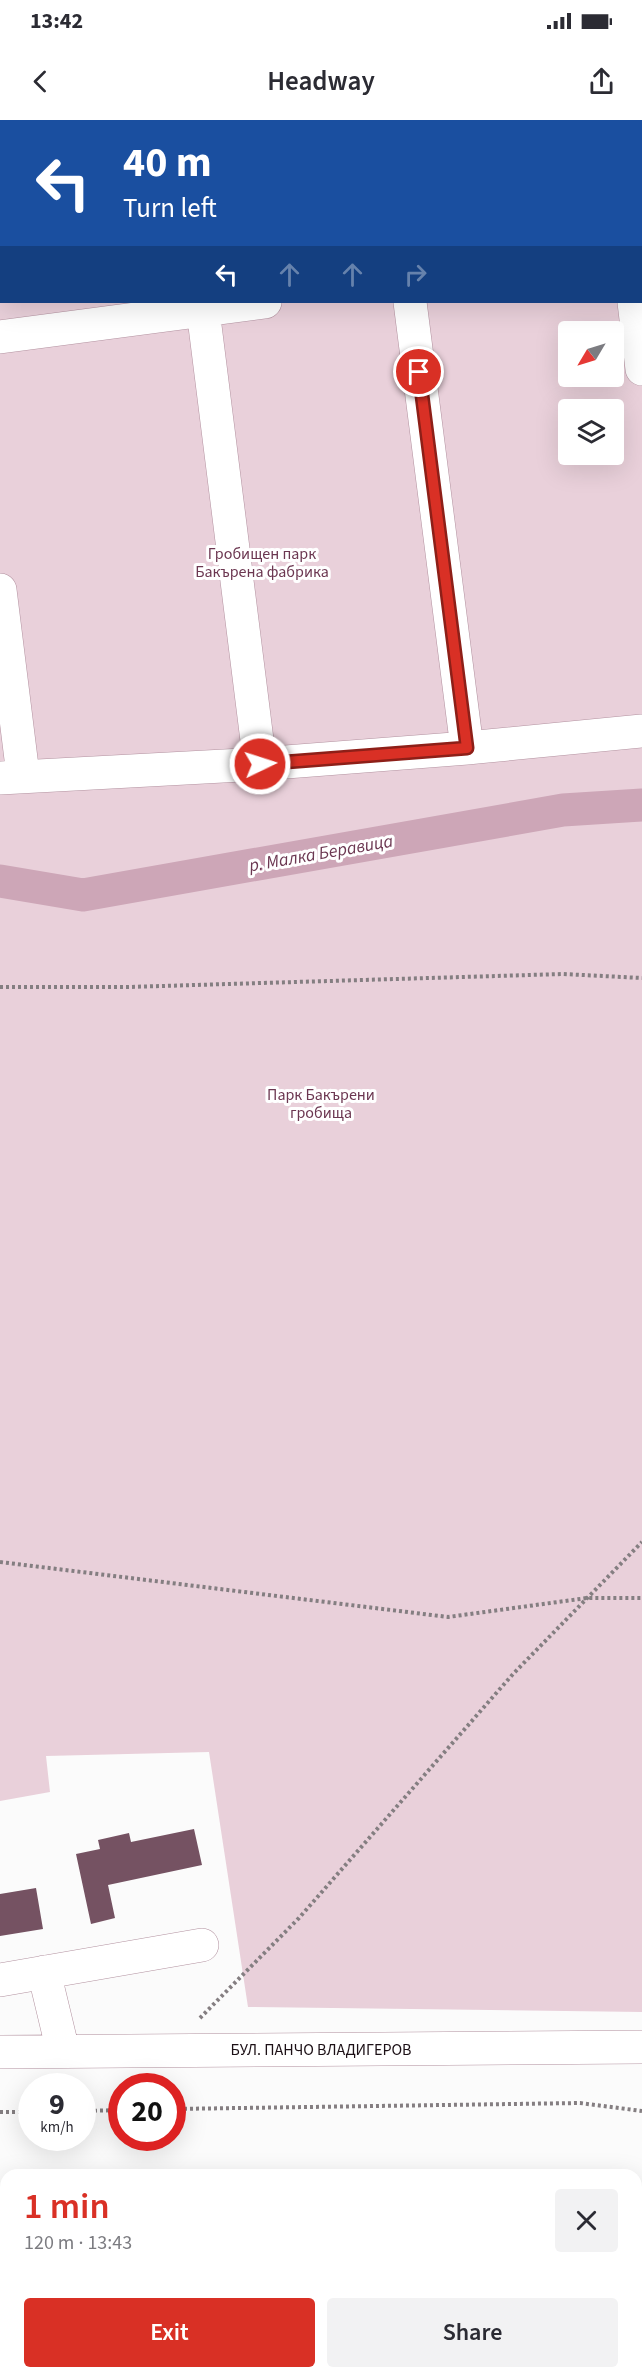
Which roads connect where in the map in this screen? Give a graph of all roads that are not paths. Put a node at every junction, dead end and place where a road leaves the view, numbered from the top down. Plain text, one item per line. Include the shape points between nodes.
1 (250, 303) edge
2 (410, 303) edge
3 (634, 303) edge
4 (203, 306) edge
5 (0, 337) edge
6 (642, 369) edge
7 (0, 590) edge
8 (642, 730) edge
9 (467, 748) junction
10 (260, 764) junction
11 (12, 776) edge
12 (202, 1945) dead end
13 (44, 1972) junction
14 (0, 1980) edge
15 (642, 2047) edge
16 (63, 2051) junction
17 (0, 2052) edge

1 - 4 street
2 - 9 street
3 - 6 street
4 - 5 street
4 - 10 street
7 - 11 street
8 - 9 street
9 - 10 street
10 - 11 street
12 - 13 street
13 - 14 street
13 - 16 street
15 - 16 street, БУЛ. ПАНЧО ВЛАДИГЕРОВ
16 - 17 street, БУЛ. ПАНЧО ВЛАДИГЕРОВ

